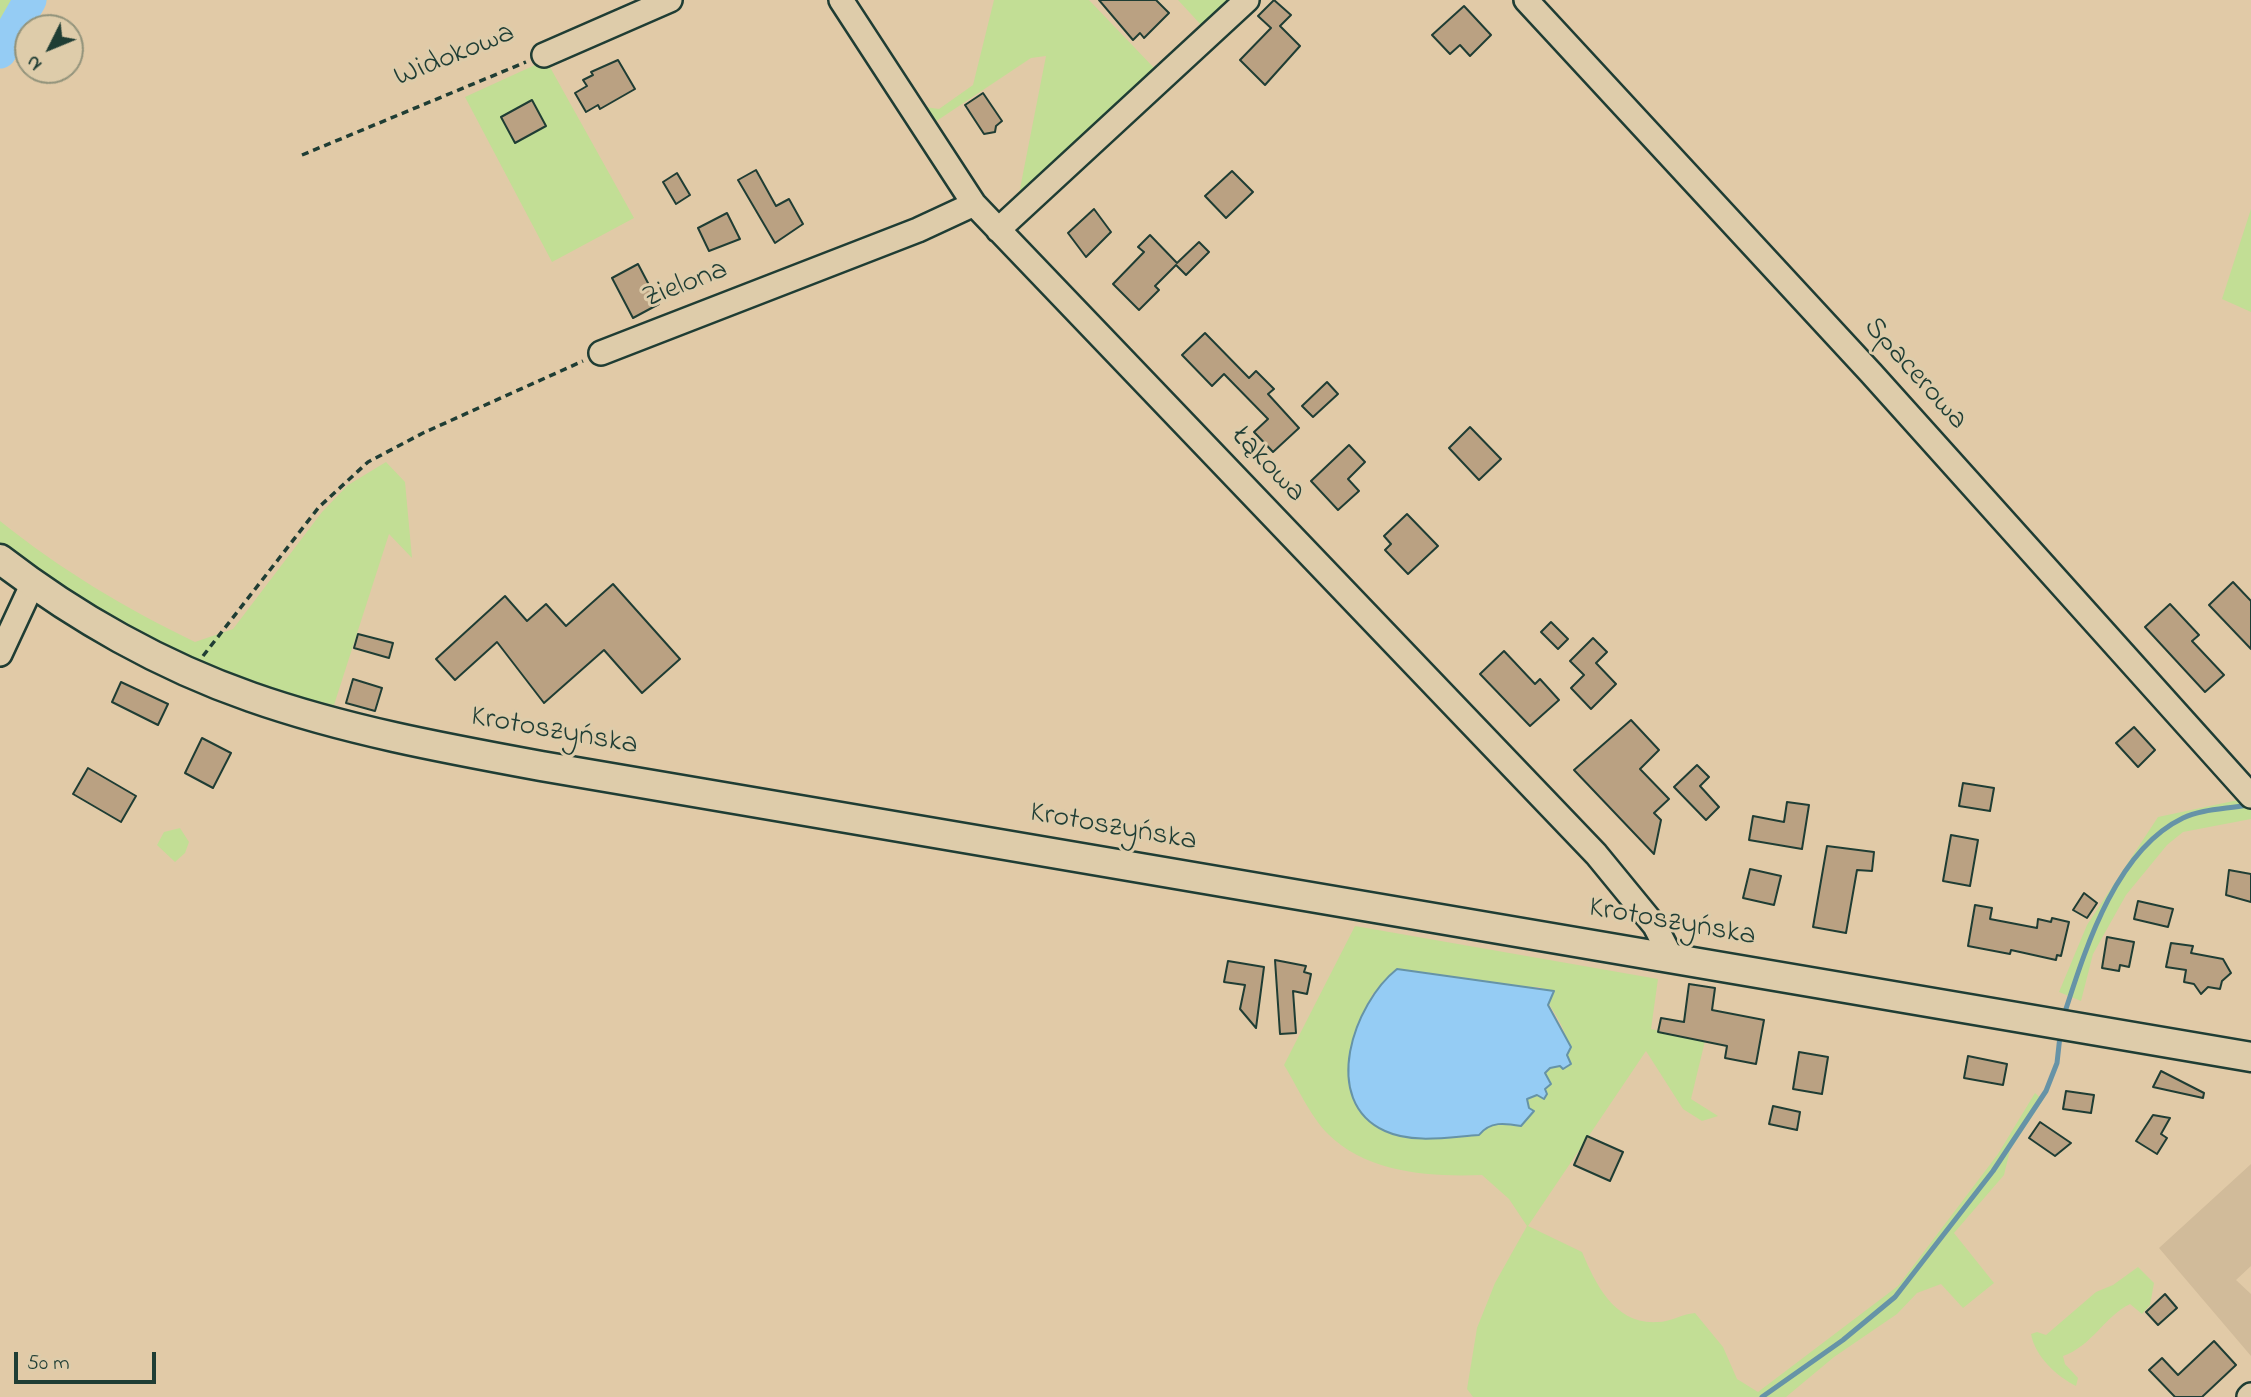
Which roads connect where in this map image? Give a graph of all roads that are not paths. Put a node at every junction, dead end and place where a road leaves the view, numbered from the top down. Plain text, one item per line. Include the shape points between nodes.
1 (670, 0) edge
2 (841, 0) edge
3 (1247, 0) edge
4 (1526, 0) edge
5 (544, 55) road end
6 (974, 204) junction
7 (998, 230) junction
8 (601, 353) road end
9 (0, 559) edge
10 (33, 583) junction
11 (0, 654) edge
12 (2251, 796) edge
13 (1671, 957) junction
14 (2251, 1057) edge

1 - 5 street, Widokowa
2 - 6 street, Łąkowa
3 - 7 street
4 - 12 street, Spacerowa via 1871,373
6 - 7 street, Łąkowa
6 - 8 street, Zielona via 906,235
7 - 13 street, Łąkowa via 1596,854 1655,926
9 - 10 street, Krotoszyńska
10 - 11 street
10 - 13 street, Krotoszyńska via 118,636 191,671 250,697 324,720 470,753
13 - 14 street, Krotoszyńska

